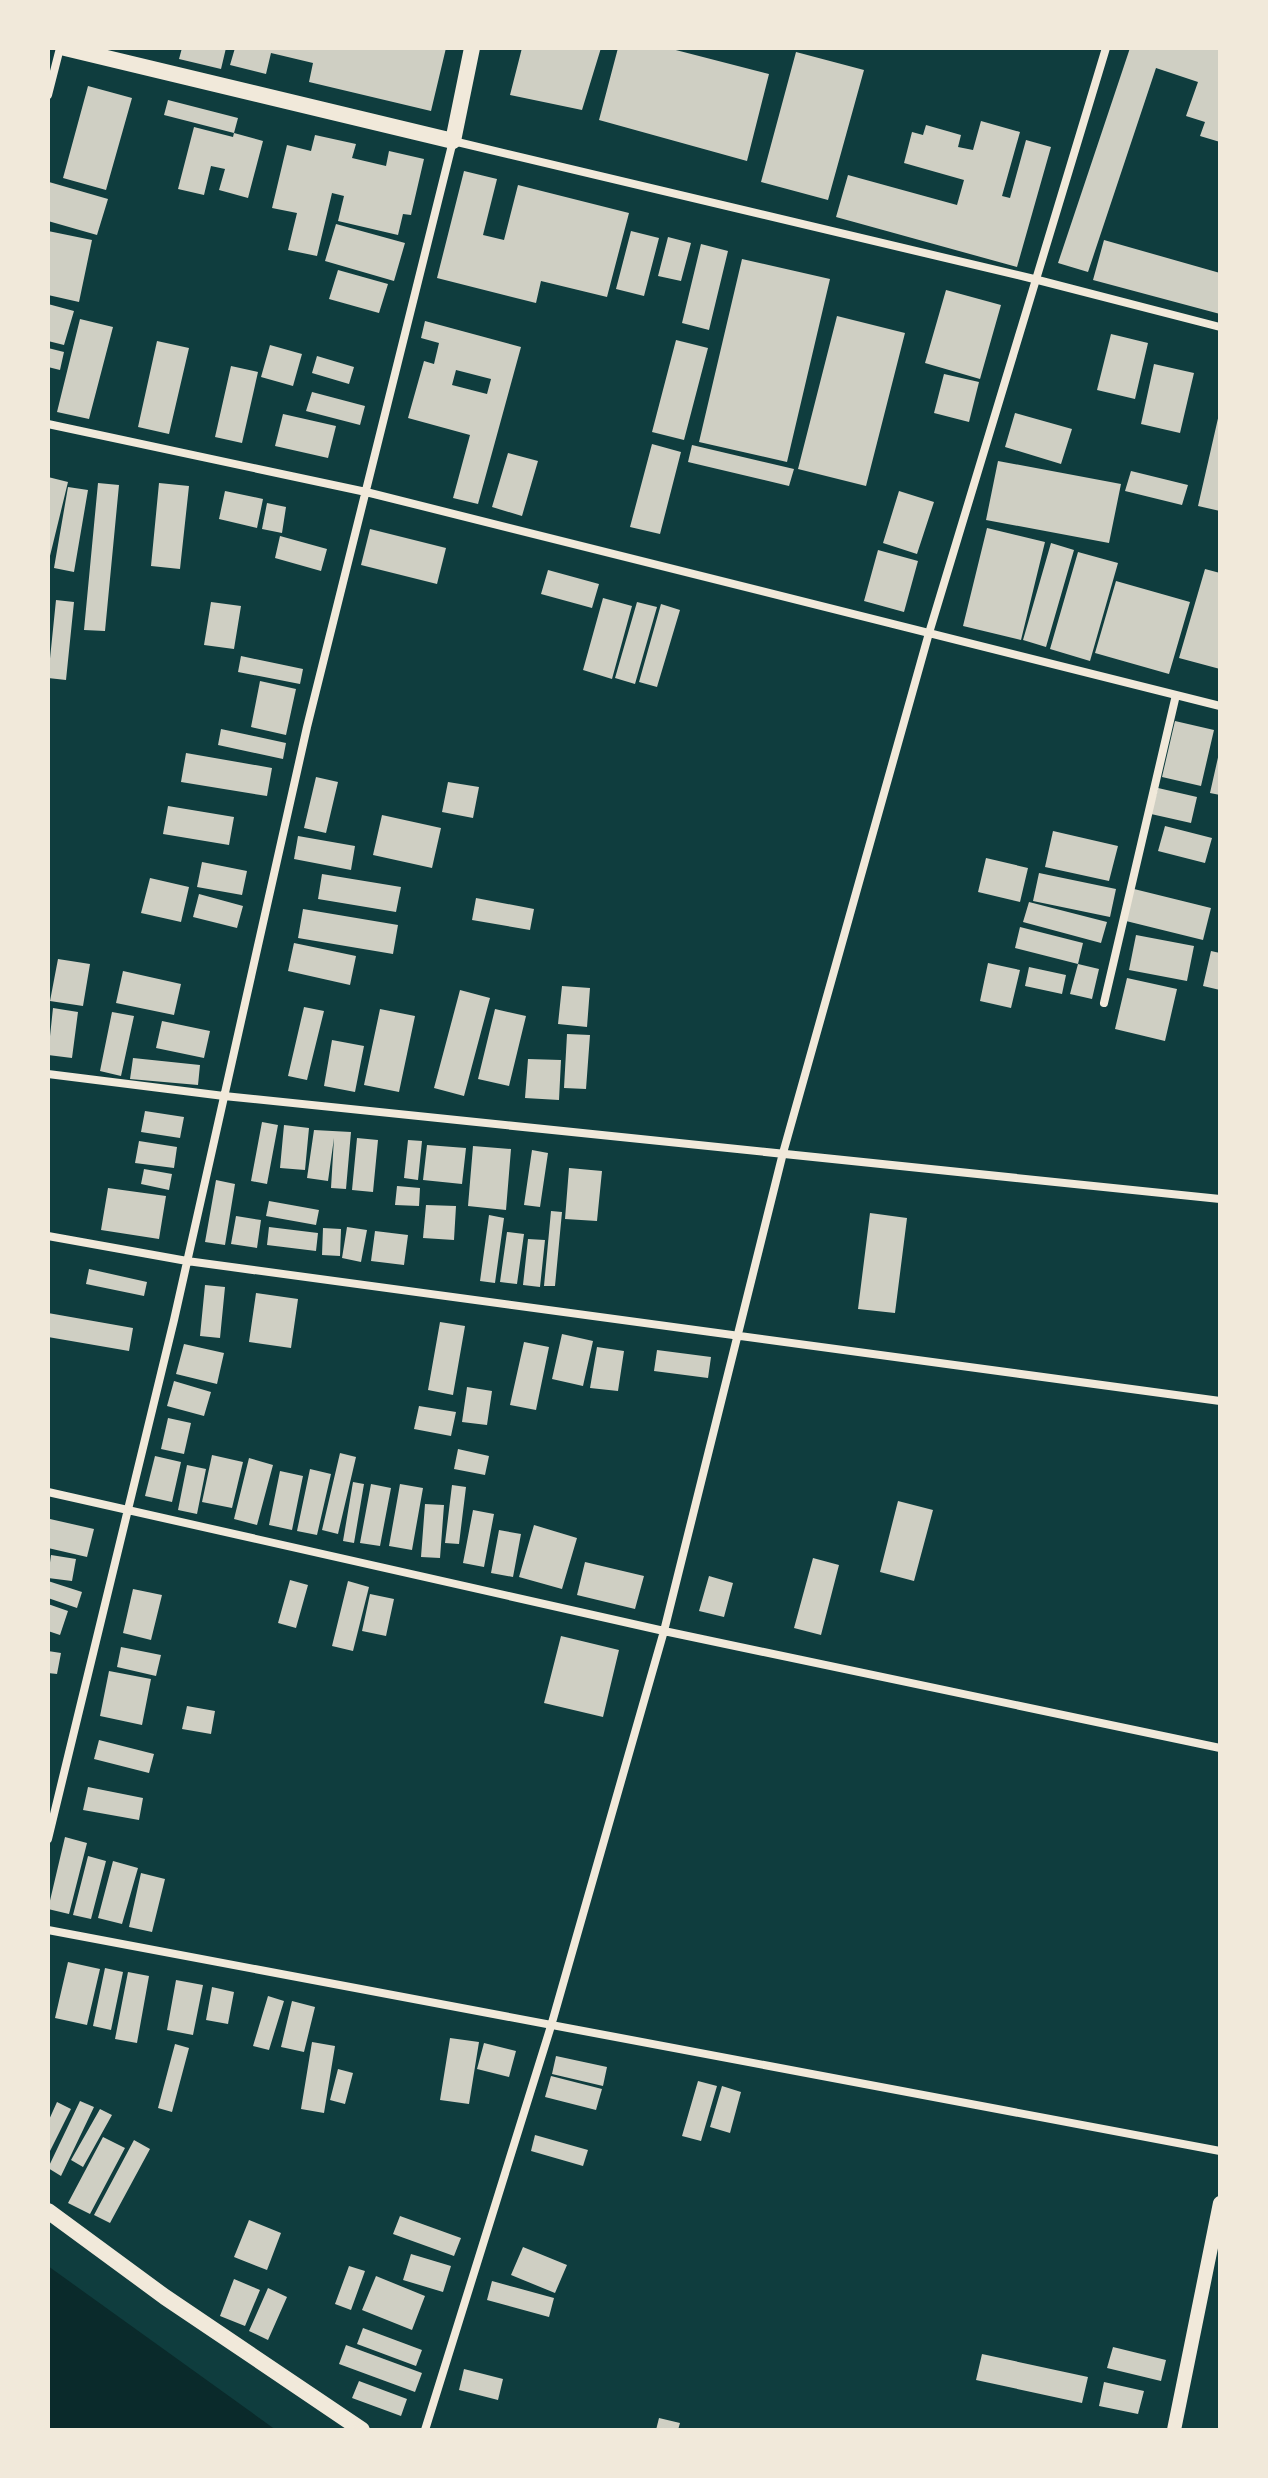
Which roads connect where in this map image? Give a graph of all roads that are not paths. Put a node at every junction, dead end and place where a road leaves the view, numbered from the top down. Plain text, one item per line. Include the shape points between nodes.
1 (63, 48) edge
2 (472, 48) edge
3 (1106, 48) edge
4 (48, 95) edge
5 (453, 141) junction
6 (1034, 279) junction
7 (1220, 327) edge
8 (48, 424) edge
9 (366, 492) junction
10 (929, 633) junction
11 (1176, 695) junction
12 (1220, 706) edge
13 (1104, 1003) dead end
14 (48, 1074) edge
15 (224, 1096) junction
16 (783, 1153) junction
17 (1220, 1199) edge
18 (48, 1236) edge
19 (187, 1261) junction
20 (739, 1337) junction
21 (1220, 1401) edge
22 (48, 1492) edge
23 (128, 1509) junction
24 (664, 1631) junction
25 (1220, 1748) edge
26 (48, 1839) edge
27 (48, 1930) edge
28 (551, 2026) junction
29 (1220, 2151) edge
30 (1220, 2203) edge
31 (48, 2211) edge
32 (362, 2430) edge
33 (425, 2430) edge
34 (1174, 2430) edge

1 - 4 street
1 - 5 main road
2 - 5 main road
3 - 6 street
5 - 6 street
5 - 9 street
6 - 7 street
6 - 10 street
8 - 9 street
9 - 10 street
9 - 15 street
10 - 11 street
10 - 16 street
11 - 12 street
11 - 13 street
14 - 15 street
15 - 16 street
15 - 19 street
16 - 17 street
16 - 20 street
18 - 19 street
19 - 20 street
19 - 23 street
20 - 21 street
20 - 24 street
22 - 23 street
23 - 24 street
23 - 26 street
24 - 25 street
24 - 28 street
27 - 28 street
28 - 29 street
28 - 33 street
30 - 34 street
31 - 32 main road

